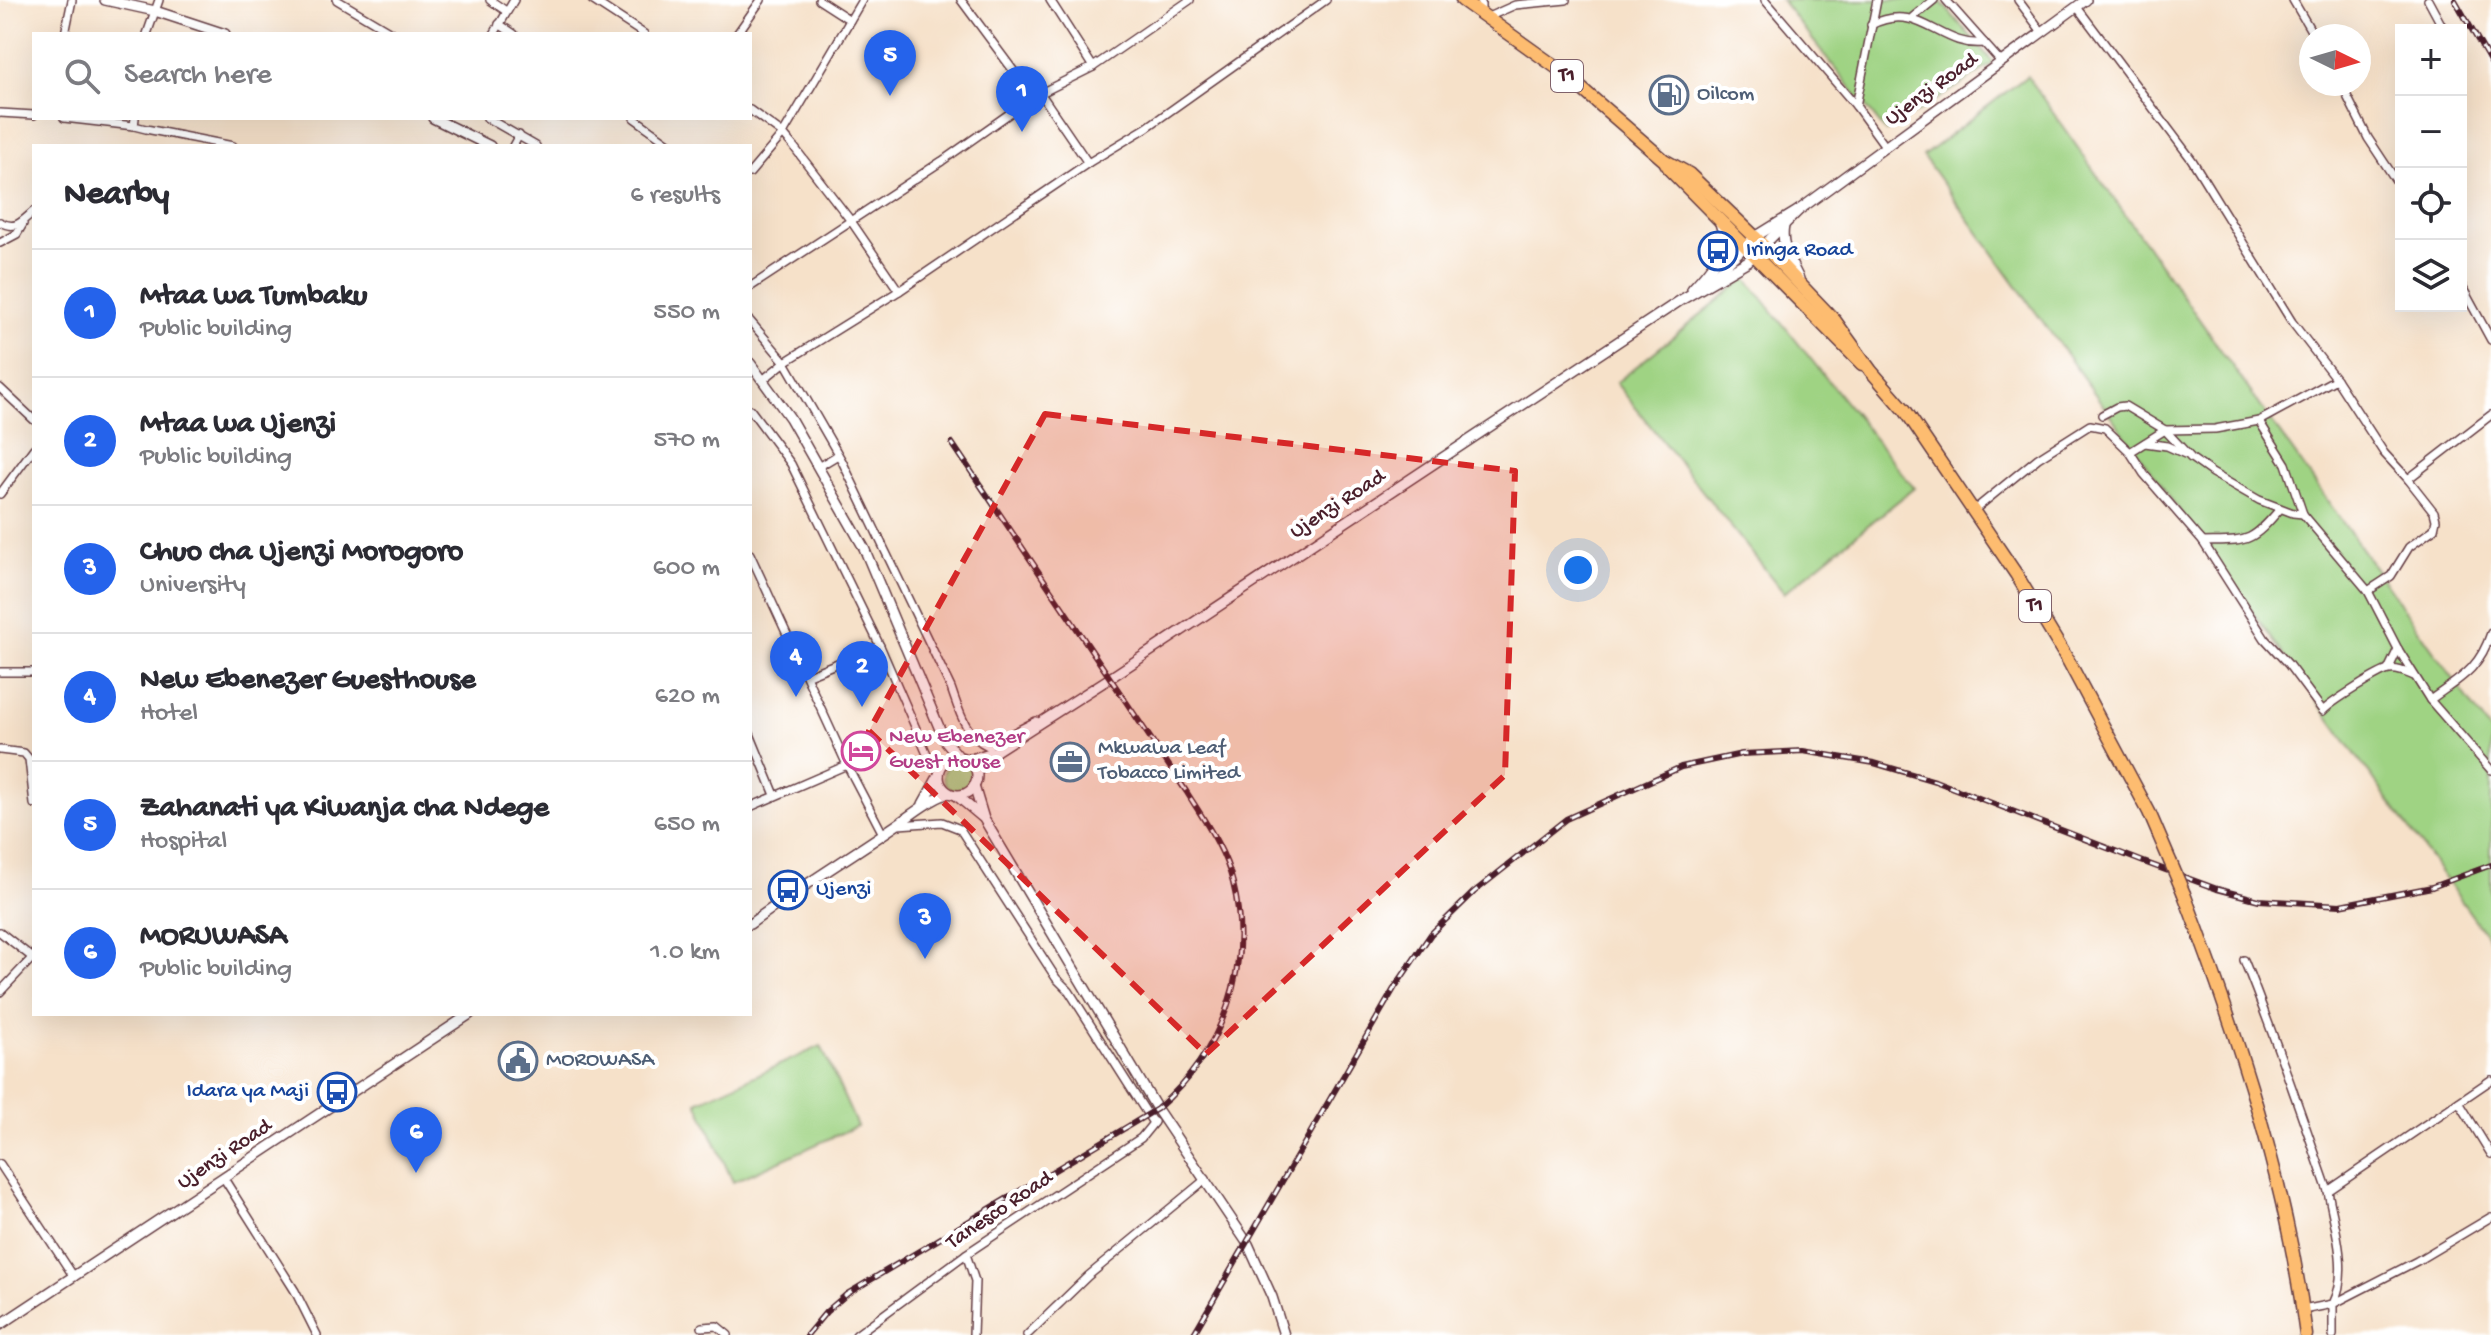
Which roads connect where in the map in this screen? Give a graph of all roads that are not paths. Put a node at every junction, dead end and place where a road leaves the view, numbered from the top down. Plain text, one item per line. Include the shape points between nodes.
1 (72, 0) edge
2 (105, 0) edge
3 (159, 0) edge
4 (337, 0) edge
5 (490, 0) edge
6 (514, 0) edge
7 (592, 0) edge
8 (761, 0) edge
9 (819, 0) edge
10 (862, 0) edge
11 (961, 0) edge
12 (1050, 0) edge
13 (1190, 0) edge
14 (1326, 0) edge
15 (1462, 0) edge
16 (1566, 0) edge
17 (1765, 0) edge
18 (1877, 0) edge
19 (1934, 0) edge
20 (1946, 0) edge
21 (2018, 0) edge
22 (2086, 0) edge
23 (2293, 0) edge
24 (2428, 0) edge
25 (2077, 7) junction
26 (1483, 10) edge
27 (155, 11) junction
28 (506, 11) junction
29 (1913, 17) junction
30 (850, 20) junction
31 (499, 24) junction
32 (2307, 24) edge
33 (2441, 24) edge
34 (1871, 25) junction
35 (65, 32) edge
36 (148, 32) edge
37 (219, 32) edge
38 (391, 32) edge
39 (495, 32) edge
40 (511, 32) edge
41 (641, 32) edge
42 (738, 32) edge
43 (2042, 32) junction
44 (1984, 43) junction
45 (2001, 62) junction
46 (1093, 67) junction
47 (1037, 95) junction
48 (2347, 96) edge
49 (1856, 106) junction
50 (752, 111) edge
51 (0, 113) edge
52 (32, 115) edge
53 (99, 120) edge
54 (440, 120) edge
55 (491, 120) edge
56 (637, 120) edge
57 (134, 122) edge
58 (783, 134) junction
59 (469, 135) junction
60 (519, 135) junction
61 (205, 143) edge
62 (465, 144) edge
63 (486, 144) edge
64 (514, 144) edge
65 (533, 144) edge
66 (670, 144) edge
67 (1885, 146) junction
68 (1664, 160) junction
69 (1088, 163) junction
70 (752, 171) edge
71 (2395, 179) edge
72 (1799, 210) junction
73 (32, 213) edge
74 (1717, 215) junction
75 (26, 218) junction
76 (851, 221) junction
77 (0, 222) edge
78 (1784, 226) junction
79 (0, 243) edge
80 (1755, 246) junction
81 (1801, 284) junction
82 (752, 286) edge
83 (899, 291) junction
84 (2467, 296) edge
85 (1681, 300) junction
86 (752, 323) edge
87 (2491, 340) edge
88 (785, 362) junction
89 (752, 365) edge
90 (1871, 371) junction
91 (764, 379) junction
92 (2336, 379) junction
93 (0, 388) edge
94 (752, 412) edge
95 (2102, 415) dead end
96 (2491, 415) edge
97 (32, 418) edge
98 (2259, 421) junction
99 (2165, 430) junction
100 (2145, 443) junction
101 (32, 451) edge
102 (2130, 452) junction
103 (838, 455) junction
104 (2189, 456) junction
105 (818, 467) junction
106 (2408, 479) junction
107 (0, 494) edge
108 (2280, 509) junction
109 (1973, 511) junction
110 (2303, 514) junction
111 (2203, 542) junction
112 (752, 558) edge
113 (2368, 591) junction
114 (2491, 633) edge
115 (880, 646) junction
116 (2398, 649) junction
117 (2388, 670) junction
118 (0, 672) edge
119 (32, 672) edge
120 (808, 675) junction
121 (2414, 676) junction
122 (2430, 700) junction
123 (1070, 703) junction
124 (752, 739) edge
125 (944, 739) junction
126 (0, 750) edge
127 (996, 751) junction
128 (927, 754) dead end
129 (964, 759) junction
130 (943, 764) junction
131 (847, 765) junction
132 (2491, 770) edge
133 (977, 772) junction
134 (939, 775) junction
135 (32, 786) edge
136 (974, 786) junction
137 (953, 794) junction
138 (775, 795) junction
139 (923, 804) junction
140 (752, 806) edge
141 (984, 819) junction
142 (896, 825) junction
143 (883, 834) junction
144 (752, 922) edge
145 (0, 932) edge
146 (32, 956) edge
147 (32, 958) edge
148 (2244, 960) dead end
149 (0, 992) edge
150 (467, 1016) edge
151 (2491, 1080) edge
152 (2459, 1102) junction
153 (1161, 1114) junction
154 (1153, 1123) junction
155 (2491, 1154) edge
156 (0, 1164) edge
157 (223, 1177) junction
158 (1206, 1179) junction
159 (2328, 1191) junction
160 (2491, 1217) edge
161 (966, 1254) junction
162 (74, 1277) junction
163 (2333, 1304) junction
164 (2303, 1310) junction
165 (0, 1325) edge
166 (702, 1327) dead end
167 (317, 1335) edge
168 (728, 1335) edge
169 (856, 1335) edge
170 (973, 1335) edge
171 (1027, 1335) edge
172 (1284, 1335) edge
173 (2306, 1335) edge
174 (2333, 1335) edge

1 - 35 street
2 - 27 street
3 - 27 street
4 - 38 street
5 - 28 street
6 - 28 street
7 - 41 street
8 - 42 street
9 - 30 street
10 - 30 street
11 - 47 street
12 - 46 street
13 - 46 street
14 - 69 street
15 - 26 highway, T1
16 - 26 street
17 - 49 street
18 - 34 street
19 - 29 street
20 - 44 street
21 - 43 street
22 - 25 street, Ujenzi Road
23 - 32 street
24 - 33 street
25 - 43 street, Ujenzi Road
25 - 92 street via 2192,160 2292,322
26 - 68 highway, T1
27 - 36 street
27 - 37 street
28 - 31 street
29 - 34 street via 1885,17
29 - 44 street via 1969,45
30 - 58 street
31 - 39 street
31 - 40 street
34 - 49 street
43 - 45 street, Ujenzi Road
44 - 45 street
45 - 67 street, Ujenzi Road
46 - 47 street
47 - 69 street
47 - 76 street
48 - 71 street
49 - 67 street
50 - 58 street
51 - 52 street
53 - 57 street
54 - 59 street
55 - 60 street
56 - 66 street
57 - 61 street
58 - 70 street
58 - 76 street
59 - 62 street
59 - 63 street
60 - 64 street
60 - 65 street
67 - 72 street, Ujenzi Road
68 - 74 highway, T1
68 - 80 highway, T1 via 1689,174
69 - 83 street
72 - 78 street, Ujenzi Road
72 - 80 street, Ujenzi Road
73 - 75 street
74 - 80 highway, T1
74 - 85 street via 1723,245
75 - 77 street via 12,226
75 - 79 street via 17,234
76 - 82 street
76 - 83 street
78 - 80 street, Ujenzi Road
78 - 81 street via 1785,251
80 - 81 highway, T1
80 - 85 street, Ujenzi Road via 1716,281
80 - 90 highway, T1
81 - 90 highway, T1
83 - 88 street
84 - 87 street
85 - 123 street, Ujenzi Road
86 - 88 street
88 - 91 street
88 - 103 street
89 - 91 street
90 - 109 highway, T1 via 1905,410
91 - 105 street
92 - 98 street
92 - 106 street via 2384,453
93 - 97 street
94 - 115 street via 791,464
95 - 99 street via 2125,406
96 - 106 street
98 - 99 street
98 - 110 street via 2286,464
99 - 100 street
99 - 104 street
100 - 102 street
100 - 104 street
101 - 107 street
102 - 109 street via 2105,428 2090,425 2038,458
102 - 111 street
103 - 105 street
103 - 123 street via 975,741 988,746
104 - 108 street
105 - 125 street via 864,548
106 - 113 street via 2434,512 2434,529 2409,547 2391,576
108 - 110 street
108 - 111 street via 2259,534 2244,542
109 - 164 highway, T1, bridge via 2069,662 2149,812 2184,894 2234,1034 2269,1156
110 - 113 street
111 - 117 street via 2265,639 2323,711
112 - 120 street
113 - 116 street
114 - 122 street via 2470,672
115 - 120 street
115 - 128 street
116 - 117 street
116 - 121 street
117 - 121 street
118 - 119 street
120 - 131 street
121 - 122 street
122 - 132 street
123 - 127 street, Ujenzi Road
124 - 138 street
125 - 129 street
125 - 130 street
126 - 135 street via 24,753
127 - 129 street
127 - 133 street
129 - 130 street
129 - 133 street
130 - 134 street
131 - 138 street
131 - 143 street
133 - 136 street
134 - 137 street via 941,785
134 - 139 street
136 - 137 street via 967,793
136 - 141 street
137 - 139 street
137 - 141 street
138 - 140 street
139 - 142 street
141 - 153 street
142 - 143 street
142 - 154 street via 942,822 960,829
143 - 144 street
145 - 146 street
147 - 149 street
148 - 159 street
150 - 157 street, Ujenzi Road
151 - 152 street
152 - 155 street
152 - 159 street
153 - 154 street, Tanesco Road
153 - 158 street
154 - 161 street, Tanesco Road via 1141,1138
156 - 162 street
157 - 162 street, Ujenzi Road
157 - 167 street
158 - 171 street via 1108,1258
158 - 172 street via 1248,1244
159 - 163 street via 2341,1270 2341,1289
160 - 163 street
161 - 169 street, Tanesco Road
161 - 170 street via 975,1281
162 - 165 street, Ujenzi Road
163 - 164 street
163 - 174 street
164 - 173 highway, T1
166 - 168 street via 717,1326

